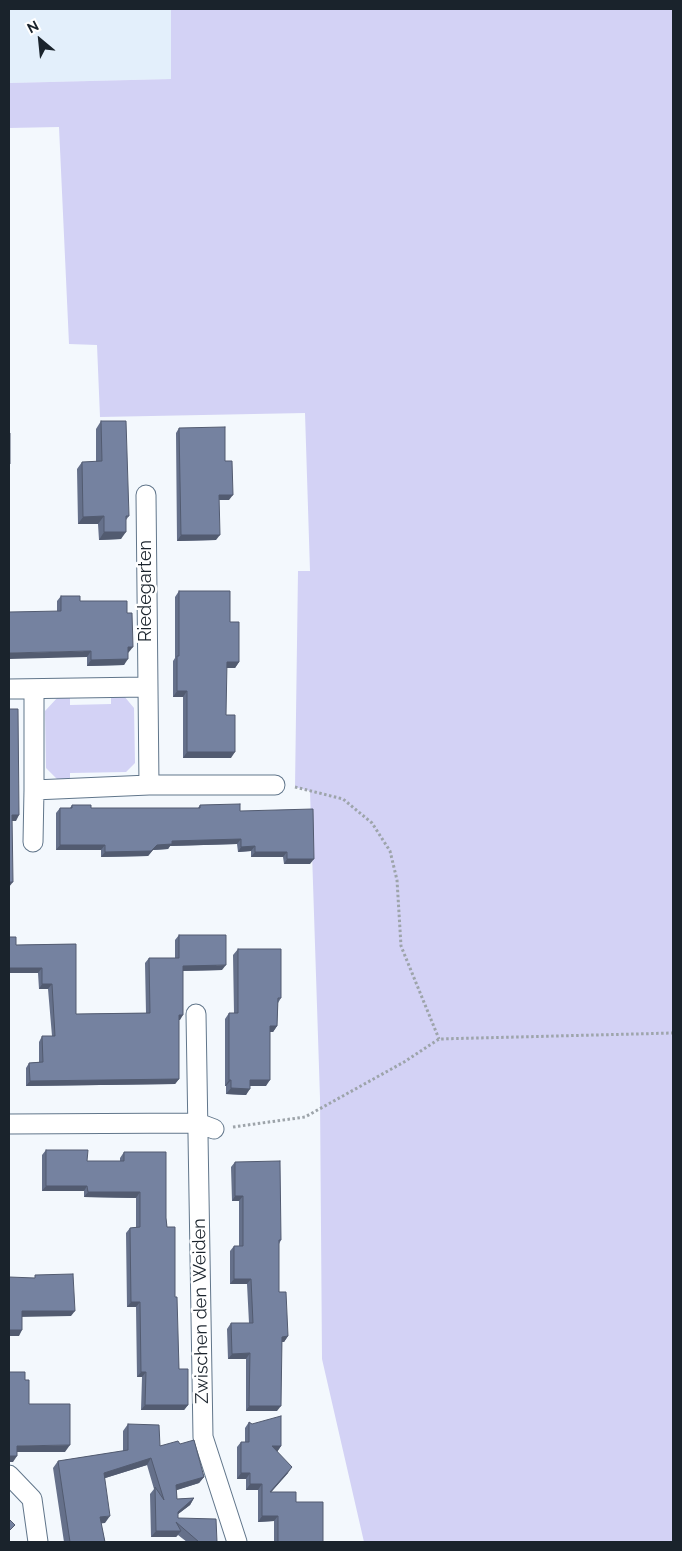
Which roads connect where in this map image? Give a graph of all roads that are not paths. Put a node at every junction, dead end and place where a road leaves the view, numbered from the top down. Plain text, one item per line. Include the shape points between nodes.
1 (146, 495) dead end
2 (146, 687) junction
3 (34, 689) junction
4 (9, 690) edge
5 (149, 784) junction
6 (275, 785) road end
7 (34, 790) junction
8 (33, 842) dead end
9 (196, 1014) dead end
10 (9, 1124) edge
11 (206, 1126) junction
12 (9, 1475) edge
13 (38, 1542) edge
14 (237, 1542) edge

1 - 2 street, Riedegarten
2 - 3 street
2 - 5 street, Riedegarten
3 - 4 street
3 - 7 street
5 - 6 street
5 - 7 street
7 - 8 street
9 - 11 street, Zwischen den Weiden
10 - 11 street
11 - 14 street, Zwischen den Weiden via 203,1437
12 - 13 street via 32,1499

